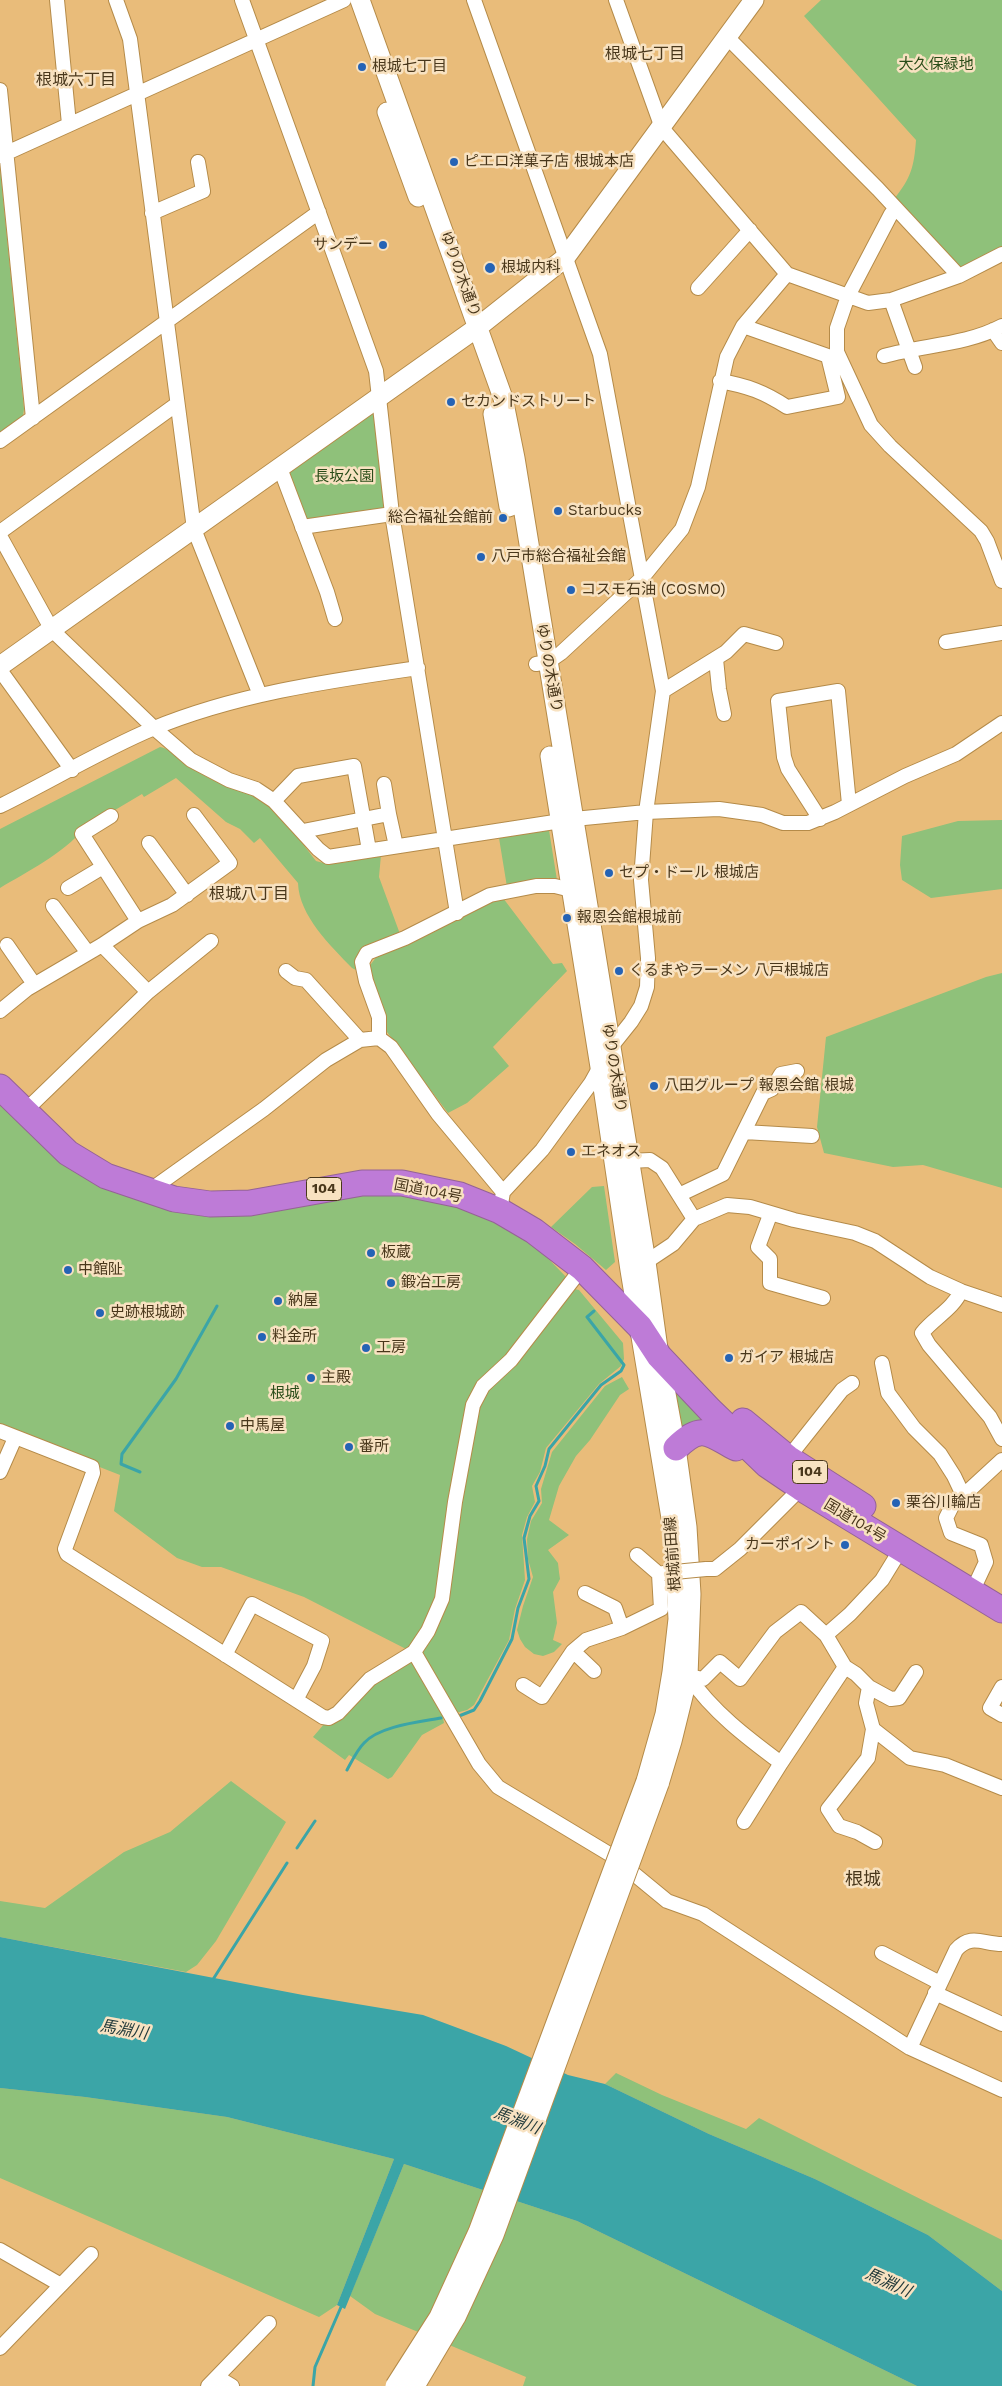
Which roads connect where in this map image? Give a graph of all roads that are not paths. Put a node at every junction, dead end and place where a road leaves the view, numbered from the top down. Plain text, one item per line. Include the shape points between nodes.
1 (57, 0) edge
2 (116, 0) edge
3 (242, 0) edge
4 (344, 0) edge
5 (348, 0) edge
6 (360, 0) edge
7 (474, 0) edge
8 (616, 0) edge
9 (754, 0) edge
10 (727, 37) junction
11 (256, 40) junction
12 (0, 90) edge
13 (137, 93) junction
14 (69, 124) junction
15 (662, 128) junction
16 (3, 155) edge
17 (198, 162) dead end
18 (319, 212) junction
19 (152, 213) junction
20 (890, 214) dead end
21 (750, 230) junction
22 (1002, 254) edge
23 (565, 258) junction
24 (787, 274) junction
25 (959, 276) junction
26 (698, 288) dead end
27 (848, 296) junction
28 (891, 300) junction
29 (166, 321) junction
30 (744, 326) junction
31 (997, 328) edge
32 (473, 330) junction
33 (1002, 343) edge
34 (909, 349) junction
35 (884, 356) dead end
36 (915, 367) dead end
37 (720, 381) junction
38 (380, 397) junction
39 (177, 404) junction
40 (33, 418) junction
41 (0, 441) edge
42 (280, 468) junction
43 (392, 514) junction
44 (302, 527) junction
45 (194, 529) junction
46 (0, 532) edge
47 (0, 536) edge
48 (642, 578) junction
49 (1002, 581) edge
50 (335, 619) dead end
51 (52, 630) junction
52 (1002, 633) edge
53 (776, 642) dead end
54 (946, 642) dead end
55 (716, 659) junction
56 (542, 663) junction
57 (0, 666) edge
58 (418, 668) junction
59 (0, 670) edge
60 (663, 691) junction
61 (260, 695) junction
62 (724, 714) dead end
63 (1002, 723) edge
64 (154, 728) junction
65 (72, 770) junction
66 (384, 784) dead end
67 (274, 801) junction
68 (849, 804) junction
69 (0, 806) edge
70 (646, 812) junction
71 (389, 814) junction
72 (194, 815) dead end
73 (111, 816) dead end
74 (364, 819) junction
75 (820, 819) junction
76 (567, 820) junction
77 (303, 831) junction
78 (445, 838) junction
79 (149, 843) dead end
80 (396, 846) junction
81 (369, 850) junction
82 (103, 867) junction
83 (68, 888) dead end
84 (571, 890) junction
85 (187, 895) junction
86 (53, 906) dead end
87 (457, 913) junction
88 (138, 921) junction
89 (211, 942) dead end
90 (102, 945) junction
91 (7, 946) dead end
92 (88, 953) junction
93 (286, 971) dead end
94 (34, 984) junction
95 (148, 992) junction
96 (0, 1011) edge
97 (379, 1038) junction
98 (360, 1040) junction
99 (611, 1047) junction
100 (600, 1068) junction
101 (797, 1072) dead end
102 (0, 1087) edge
103 (25, 1111) junction
104 (744, 1132) junction
105 (812, 1136) dead end
106 (630, 1161) junction
107 (149, 1191) junction
108 (681, 1194) junction
109 (502, 1201) junction
110 (770, 1215) junction
111 (694, 1219) junction
112 (646, 1262) junction
113 (582, 1268) junction
114 (961, 1292) junction
115 (823, 1298) dead end
116 (1002, 1305) edge
117 (652, 1340) junction
118 (882, 1363) dead end
119 (852, 1383) dead end
120 (0, 1432) edge
121 (15, 1438) junction
122 (1002, 1439) edge
123 (676, 1448) junction
124 (1002, 1460) edge
125 (777, 1461) junction
126 (0, 1472) edge
127 (800, 1488) junction
128 (963, 1496) junction
129 (902, 1549) junction
130 (637, 1555) dead end
131 (661, 1574) junction
132 (976, 1584) junction
133 (1002, 1590) edge
134 (585, 1593) dead end
135 (1002, 1610) edge
136 (622, 1628) junction
137 (826, 1635) junction
138 (573, 1650) junction
139 (414, 1652) junction
140 (225, 1655) junction
141 (845, 1667) junction
142 (594, 1671) dead end
143 (916, 1672) dead end
144 (680, 1674) junction
145 (523, 1685) dead end
146 (869, 1687) junction
147 (1002, 1687) edge
148 (296, 1700) junction
149 (1002, 1715) edge
150 (873, 1729) junction
151 (780, 1763) junction
152 (652, 1782) junction
153 (1002, 1788) edge
154 (744, 1822) dead end
155 (876, 1842) dead end
156 (1002, 1944) edge
157 (882, 1953) dead end
158 (937, 1988) junction
159 (1002, 2024) edge
160 (910, 2048) junction
161 (1002, 2090) edge
162 (0, 2250) edge
163 (91, 2254) dead end
164 (61, 2285) junction
165 (269, 2323) dead end
166 (0, 2348) edge
167 (212, 2382) edge
168 (232, 2386) edge
169 (395, 2386) edge
170 (415, 2386) edge

1 - 14 street
2 - 13 street via 130,39
3 - 11 street
4 - 11 street
5 - 32 street, ゆりの木通り
6 - 32 street, ゆりの木通り
7 - 23 street
8 - 15 street
9 - 10 street
10 - 15 street
10 - 25 street
11 - 13 street
11 - 18 street
12 - 16 street
13 - 14 street
13 - 19 street
14 - 16 street
15 - 21 street
15 - 23 street
16 - 40 street
17 - 19 street via 203,191
18 - 29 street
18 - 38 street via 376,371
19 - 29 street
20 - 27 street
21 - 24 street
21 - 26 street
22 - 25 street
23 - 32 street
23 - 48 street via 600,354
24 - 27 street
24 - 30 street
25 - 28 street
27 - 28 street via 868,303
27 - 49 street via 837,328 837,352 871,425 981,531
28 - 34 street
29 - 39 street
29 - 40 street
30 - 37 street via 727,357
30 - 37 street via 828,356 838,397 787,406 748,386
31 - 33 street
31 - 34 street via 976,337
32 - 38 street
32 - 56 street, ゆりの木通り via 503,398
34 - 35 street
34 - 36 street
37 - 48 street via 698,487 682,529
38 - 42 street
38 - 43 street
39 - 45 street
39 - 46 street
40 - 41 street
42 - 44 street
42 - 45 street
43 - 44 street
43 - 58 street
44 - 50 street
45 - 51 street
45 - 61 street
47 - 51 street
48 - 56 street via 562,653
48 - 60 street
51 - 57 street
51 - 64 street
52 - 54 street
53 - 55 street via 744,634
55 - 60 street
55 - 62 street
56 - 76 street, ゆりの木通り
58 - 61 street
58 - 78 street
59 - 65 street
60 - 70 street
61 - 64 street
63 - 68 street via 956,754
64 - 65 street
64 - 67 street via 191,760 229,780 256,789
65 - 69 street
66 - 71 street
67 - 74 street via 298,776 354,766
67 - 77 street
68 - 75 street
68 - 75 street via 838,691 778,701 788,769
70 - 75 street via 719,809 762,815 783,823 808,823
70 - 76 street
70 - 99 street via 641,880 648,958 647,987 631,1022
71 - 74 street
71 - 80 street
72 - 85 street via 230,863
73 - 82 street via 82,834
74 - 77 street
74 - 81 street
76 - 78 street
76 - 84 street, ゆりの木通り
76 - 99 street, ゆりの木通り
77 - 81 street via 328,857
78 - 80 street
78 - 87 street
79 - 85 street
80 - 81 street
82 - 83 street
82 - 88 street
84 - 87 street via 555,886 514,889 490,895
84 - 100 street, ゆりの木通り
85 - 88 street
86 - 92 street
87 - 97 street via 368,953 362,962 379,1017
88 - 90 street
89 - 95 street
90 - 92 street
90 - 95 street
91 - 94 street
92 - 94 street
93 - 98 street via 295,978 306,980
94 - 96 street
95 - 103 street
97 - 98 street
97 - 109 street via 391,1047
98 - 107 street via 326,1060 264,1109
99 - 100 street
99 - 106 street, ゆりの木通り
100 - 109 street
100 - 117 street, ゆりの木通り
101 - 104 street via 782,1074 772,1089 763,1093
102 - 103 highway, 国道104号 / 104
103 - 107 highway, 国道104号 / 104 via 68,1152 106,1176
104 - 105 street
104 - 108 street via 723,1174
106 - 108 street via 650,1160 662,1168
106 - 112 street, ゆりの木通り
107 - 109 highway, 国道104号 / 104 via 174,1199 210,1204 240,1203 362,1183 402,1183
108 - 111 street
109 - 113 highway, 国道104号 / 104 via 534,1232
110 - 111 street via 750,1207 727,1205
110 - 114 street via 855,1233 875,1241 930,1277
110 - 115 street via 758,1248 770,1259 770,1283
111 - 112 street via 673,1244
112 - 117 street, ゆりの木通り
113 - 117 highway, 国道104号 / 104
113 - 139 street via 511,1360 483,1386 473,1404 442,1599 428,1631
114 - 116 street
114 - 122 street via 956,1301 922,1333 990,1417
117 - 123 street, 根城前田線
117 - 125 highway, 国道104号 / 104 via 710,1410
117 - 144 street, 根城前田線 via 674,1530
118 - 128 street via 888,1393 914,1428 940,1454
119 - 125 street
120 - 121 street
121 - 126 street
121 - 140 street via 92,1467 93,1473 65,1548 68,1554
123 - 125 highway via 689,1435 706,1431
123 - 144 street, 根城前田線 via 687,1527 691,1594
124 - 128 street
125 - 127 highway, 国道104号 / 104
125 - 132 highway, 国道104号 / 104
127 - 129 highway, 国道104号 / 104
127 - 131 street, bridge via 740,1549 715,1569
128 - 132 street via 952,1506 946,1518 950,1534 981,1545 986,1562
129 - 132 highway, 国道104号 / 104
129 - 137 street via 882,1580
130 - 131 street
131 - 136 street via 661,1609
132 - 133 highway, 国道104号 / 104
132 - 135 highway, 国道104号 / 104
134 - 136 street via 615,1608
136 - 138 street via 586,1640
137 - 141 street
137 - 144 street via 801,1612 775,1632 740,1679 720,1662 703,1679
138 - 142 street
138 - 145 street via 542,1697
139 - 148 street via 370,1679 329,1718
139 - 160 street via 474,1756 498,1787 611,1855 667,1901 703,1914
140 - 148 street
140 - 148 street via 252,1604 322,1641 314,1666
141 - 146 street
141 - 151 street
143 - 146 street via 899,1698 891,1700
144 - 151 street via 732,1726
144 - 152 street, 根城前田線 via 665,1714
146 - 150 street via 866,1702
147 - 149 street via 990,1708
150 - 153 street via 910,1758 945,1765
150 - 155 street via 868,1758 828,1810 839,1826
151 - 154 street
152 - 169 street, bridge via 478,2232 438,2317
152 - 170 street, bridge via 494,2235 456,2316
156 - 158 street via 977,1939 964,1941
157 - 158 street
158 - 159 street
158 - 160 street
160 - 161 street
162 - 164 street
163 - 164 street
164 - 166 street
165 - 167 street
167 - 168 street

